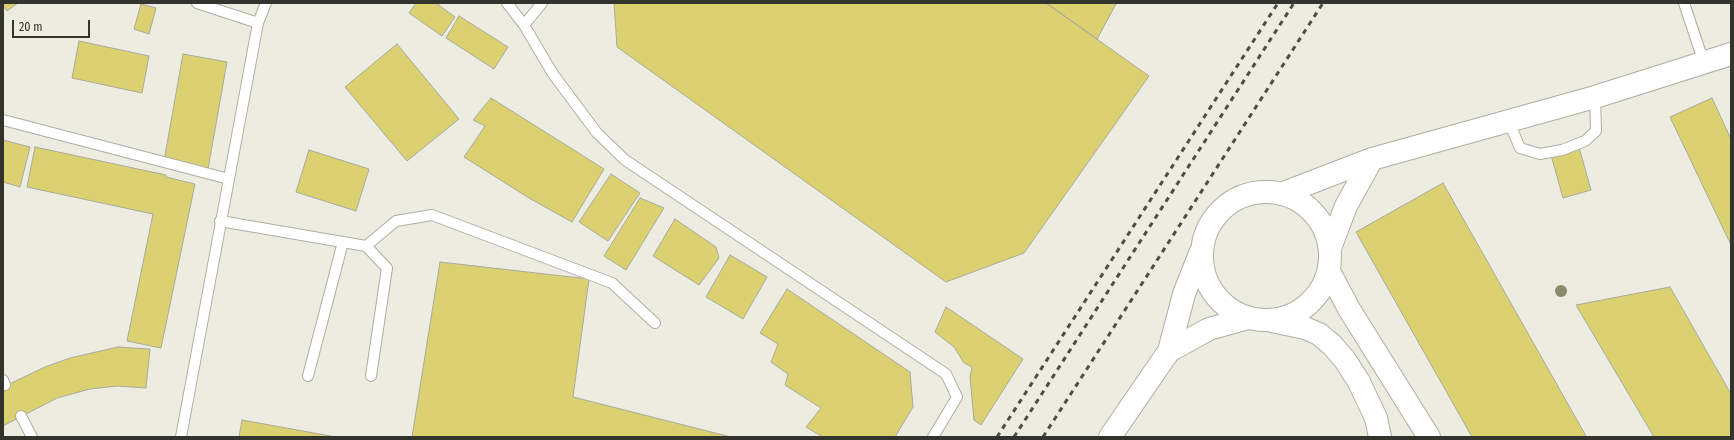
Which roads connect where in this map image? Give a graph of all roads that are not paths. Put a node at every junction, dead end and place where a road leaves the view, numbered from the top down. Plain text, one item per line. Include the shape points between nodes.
1 (197, 3) edge
2 (266, 3) edge
3 (507, 3) edge
4 (542, 3) edge
5 (1684, 3) edge
6 (258, 24) junction
7 (524, 25) junction
8 (1731, 54) edge
9 (1704, 63) junction
10 (1595, 97) junction
11 (3, 120) edge
12 (1509, 122) junction
13 (1372, 159) junction
14 (229, 179) junction
15 (1281, 194) junction
16 (220, 221) junction
17 (343, 242) junction
18 (366, 246) junction
19 (1330, 248) junction
20 (1202, 250) junction
21 (1328, 271) junction
22 (1248, 318) junction
23 (1271, 321) junction
24 (655, 323) dead end
25 (1169, 351) junction
26 (308, 376) dead end
27 (371, 376) dead end
28 (21, 416) dead end
29 (32, 437) edge
30 (180, 437) edge
31 (933, 437) edge
32 (1110, 437) edge
33 (1380, 437) edge
34 (1429, 437) edge

1 - 6 lane
2 - 6 lane
3 - 7 lane
4 - 7 lane
5 - 9 lane
6 - 14 lane
7 - 31 lane via 553,74 598,133 625,160 946,374 957,397
8 - 9 street
9 - 10 street
10 - 12 street
10 - 12 lane via 1596,131 1585,141 1562,150 1540,154 1520,148
11 - 14 lane
12 - 13 street
13 - 15 street
13 - 19 street via 1346,206
14 - 16 lane
15 - 19 street via 1297,200 1316,216
15 - 20 street via 1250,194 1228,204 1211,223
16 - 17 lane
16 - 30 lane
17 - 18 lane
17 - 26 lane
18 - 24 lane via 396,221 432,215 612,283
18 - 27 lane via 387,268
19 - 21 street
20 - 22 street via 1202,265 1213,293 1222,304
20 - 25 street via 1184,294
21 - 23 street via 1319,293 1308,306 1293,315
21 - 34 street via 1353,316
22 - 23 street
22 - 25 street via 1209,329
23 - 33 street via 1305,328 1319,334 1332,345 1359,382 1376,418
25 - 32 street
28 - 29 lane

